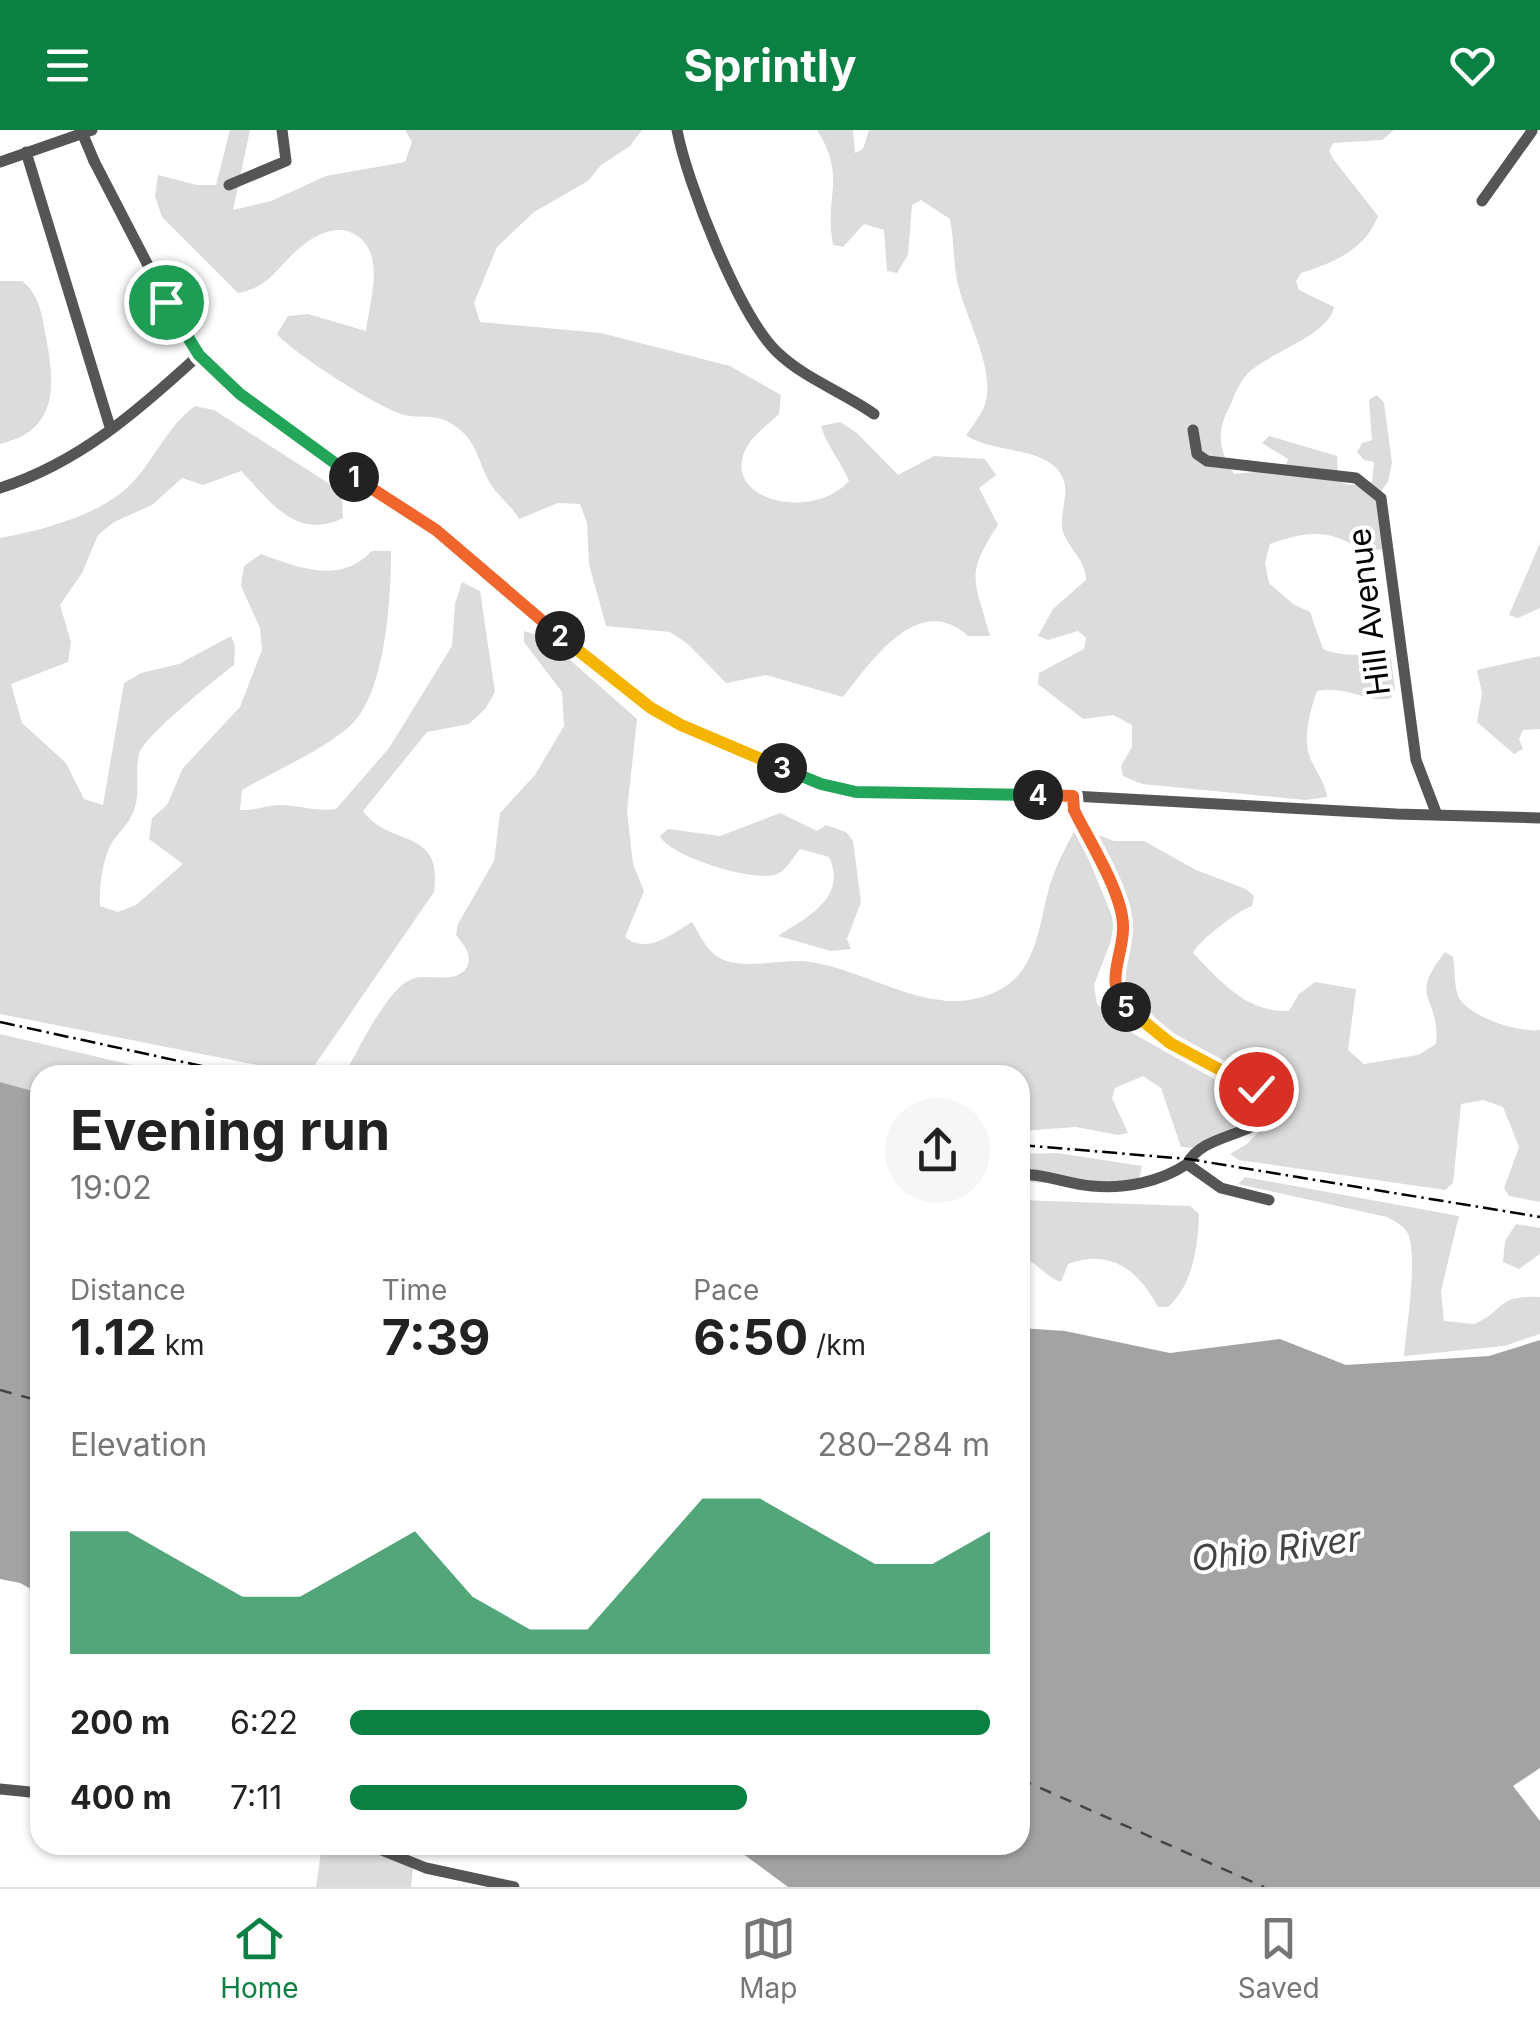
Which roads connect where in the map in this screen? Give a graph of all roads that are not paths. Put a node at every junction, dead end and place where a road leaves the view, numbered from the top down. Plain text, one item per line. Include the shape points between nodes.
1 (81, 130) edge
2 (92, 130) edge
3 (282, 130) edge
4 (677, 130) edge
5 (1531, 131) edge
6 (1540, 136) edge
7 (26, 152) junction
8 (0, 162) edge
9 (229, 185) dead end
10 (1482, 202) dead end
11 (199, 355) junction
12 (874, 414) dead end
13 (110, 427) junction
14 (1193, 430) dead end
15 (0, 488) edge
16 (1073, 796) junction
17 (1437, 815) junction
18 (1540, 818) edge
19 (1186, 1164) junction
20 (1030, 1175) edge
21 (1269, 1200) dead end
22 (0, 1789) edge
23 (30, 1792) edge
24 (393, 1855) edge
25 (514, 1887) edge

1 - 11 street, bridge
2 - 7 street
3 - 9 street via 286,162
4 - 12 street via 723,259 761,330 800,370
5 - 6 street
5 - 10 street
7 - 8 street
7 - 13 street
11 - 13 street via 138,411
11 - 16 street via 289,433 436,530 599,669 681,725 840,790
13 - 15 street via 61,464
14 - 17 street, Hill Avenue via 1197,454 1207,461 1356,478 1381,498 1416,760
16 - 17 street
16 - 19 street via 1124,921 1114,974 1121,1002 1170,1043 1256,1089 1271,1106 1252,1129 1213,1142
17 - 18 street
19 - 20 street via 1160,1178 1120,1185
19 - 21 street via 1221,1188
22 - 23 street
24 - 25 street

